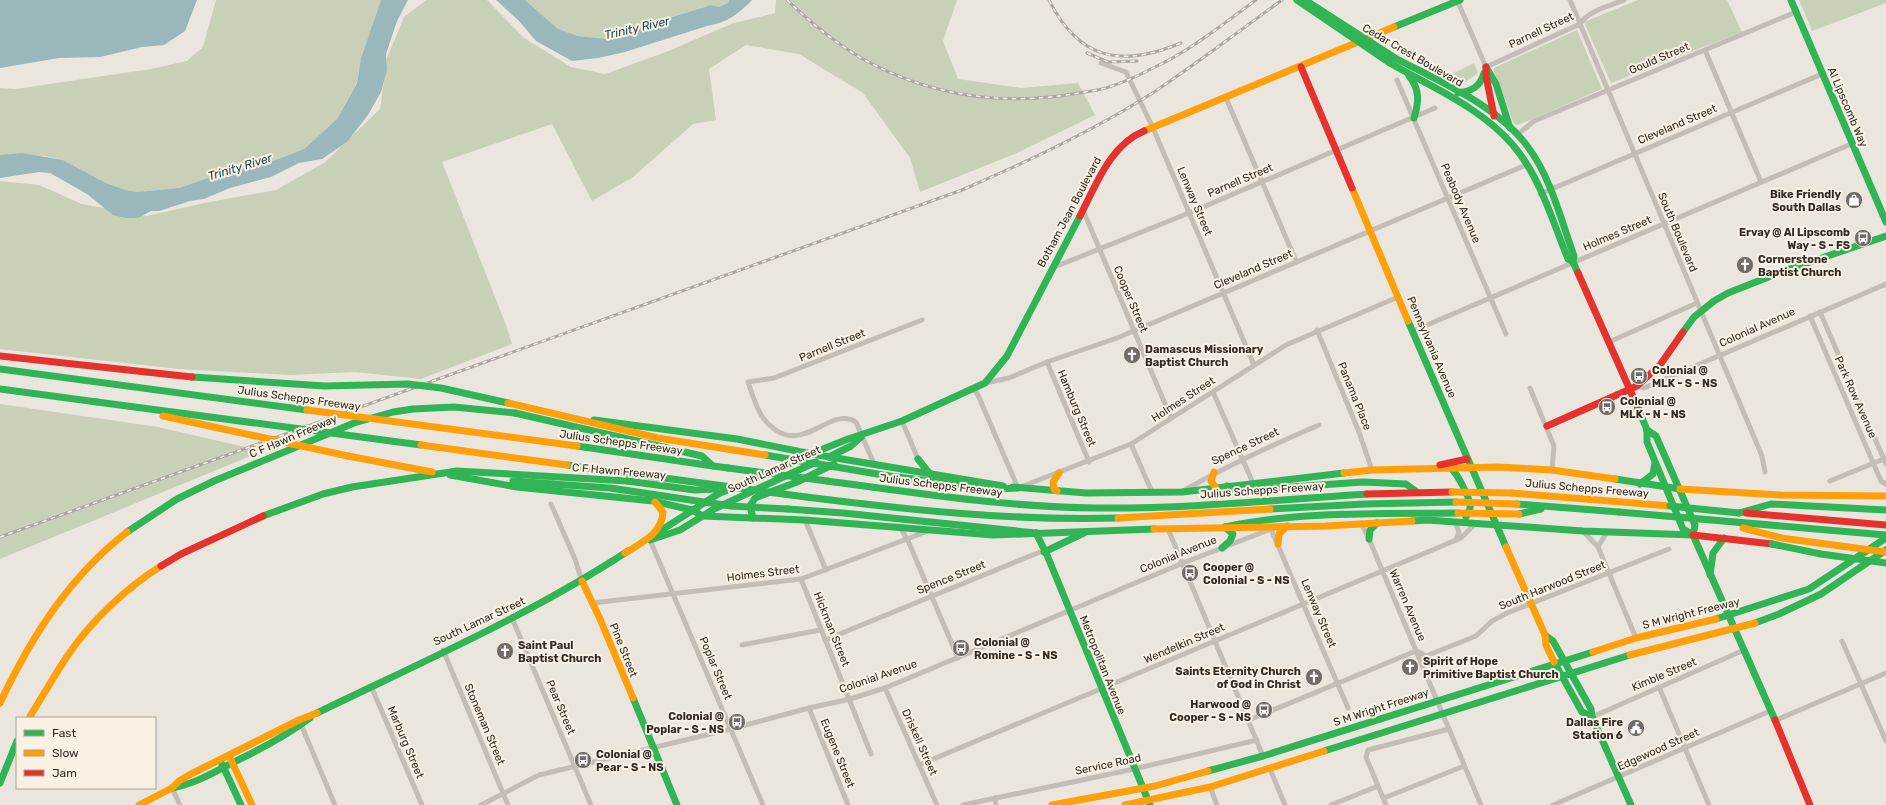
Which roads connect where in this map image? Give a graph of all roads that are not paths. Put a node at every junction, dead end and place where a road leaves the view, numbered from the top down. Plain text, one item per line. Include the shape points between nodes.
1 (1297, 0) edge
2 (1305, 0) edge
3 (1458, 0) edge
4 (1570, 0) edge
5 (1624, 0) edge
6 (1791, 0) edge
7 (1796, 12) junction
8 (1580, 24) junction
9 (1706, 50) junction
10 (1393, 60) junction
11 (1100, 63) dead end
12 (1301, 66) junction
13 (1486, 67) junction
14 (1405, 72) junction
15 (1822, 74) junction
16 (1398, 80) dead end
17 (1608, 91) junction
18 (1458, 93) junction
19 (1501, 96) junction
20 (1226, 98) junction
21 (1435, 108) dead end
22 (1731, 112) junction
23 (1494, 115) junction
24 (1480, 116) junction
25 (1414, 118) junction
26 (1495, 127) junction
27 (1153, 128) junction
28 (1510, 128) junction
29 (1517, 135) junction
30 (1851, 144) junction
31 (1337, 151) junction
32 (1635, 153) junction
33 (1526, 165) junction
34 (1262, 181) junction
35 (1761, 182) junction
36 (1548, 190) junction
37 (1540, 194) junction
38 (1448, 198) junction
39 (1083, 210) junction
40 (1189, 213) junction
41 (1886, 222) edge
42 (1664, 223) junction
43 (1371, 230) junction
44 (1886, 236) edge
45 (1099, 250) junction
46 (1296, 261) junction
47 (1573, 262) junction
48 (1052, 268) junction
49 (1886, 284) edge
50 (1222, 293) junction
51 (1398, 297) junction
52 (1491, 298) junction
53 (1697, 303) junction
54 (1701, 311) junction
55 (1820, 312) junction
56 (1810, 316) junction
57 (922, 320) dead end
58 (1318, 330) junction
59 (1134, 331) junction
60 (1413, 331) junction
61 (1506, 334) dead end
62 (1609, 342) junction
63 (0, 356) edge
64 (1720, 356) junction
65 (1047, 362) junction
66 (1254, 365) junction
67 (0, 369) edge
68 (985, 383) junction
69 (1637, 386) junction
70 (1530, 388) dead end
71 (0, 389) edge
72 (974, 389) junction
73 (1630, 390) junction
74 (1213, 392) junction
75 (98, 402) junction
76 (555, 414) junction
77 (1171, 418) junction
78 (902, 421) junction
79 (1319, 425) dead end
80 (1547, 426) junction
81 (1647, 430) junction
82 (862, 436) junction
83 (1131, 444) junction
84 (812, 454) junction
85 (830, 456) junction
86 (1243, 458) junction
87 (843, 459) junction
88 (918, 459) junction
89 (1467, 459) junction
90 (1885, 460) edge
91 (1089, 462) junction
92 (1656, 463) junction
93 (1874, 463) junction
94 (874, 464) junction
95 (713, 466) junction
96 (1470, 467) junction
97 (1428, 468) junction
98 (1451, 468) junction
99 (1372, 470) junction
100 (1552, 470) junction
101 (915, 471) junction
102 (1214, 472) junction
103 (1765, 472) dead end
104 (1059, 473) junction
105 (931, 474) junction
106 (454, 476) junction
107 (1830, 481) dead end
108 (1253, 483) junction
109 (1640, 484) junction
110 (1886, 484) edge
111 (1227, 486) junction
112 (744, 488) junction
113 (1018, 488) junction
114 (1216, 488) junction
115 (1667, 488) junction
116 (1680, 489) junction
117 (1057, 491) junction
118 (1152, 492) junction
119 (1182, 492) junction
120 (1417, 492) junction
121 (718, 494) junction
122 (1886, 496) edge
123 (654, 501) junction
124 (551, 504) dead end
125 (1552, 506) junction
126 (714, 509) junction
127 (692, 510) junction
128 (1886, 510) edge
129 (1739, 512) junction
130 (703, 516) junction
131 (721, 517) junction
132 (753, 518) junction
133 (805, 520) junction
134 (1717, 521) junction
135 (1458, 522) junction
136 (1361, 523) junction
137 (1377, 523) junction
138 (1475, 524) junction
139 (1495, 525) junction
140 (1886, 525) edge
141 (1287, 526) junction
142 (900, 527) junction
143 (1225, 527) junction
144 (1271, 528) junction
145 (1168, 529) junction
146 (929, 530) junction
147 (1583, 531) junction
148 (1607, 532) junction
149 (1036, 533) junction
150 (1084, 533) junction
151 (1693, 535) junction
152 (1886, 535) edge
153 (1369, 538) junction
154 (1724, 538) junction
155 (1886, 538) edge
156 (650, 540) junction
157 (907, 540) junction
158 (1456, 540) junction
159 (1278, 544) junction
160 (1598, 547) junction
161 (1222, 548) junction
162 (1669, 549) dead end
163 (1886, 551) edge
164 (1044, 552) junction
165 (625, 553) junction
166 (1182, 563) junction
167 (1886, 563) edge
168 (826, 570) junction
169 (1383, 570) junction
170 (1609, 573) junction
171 (1710, 574) junction
172 (800, 580) junction
173 (582, 581) junction
174 (673, 593) junction
175 (933, 596) junction
176 (592, 603) junction
177 (1304, 603) junction
178 (1531, 605) junction
179 (1069, 610) junction
180 (1728, 616) junction
181 (512, 618) junction
182 (1733, 628) junction
183 (820, 630) junction
184 (1545, 635) junction
185 (1636, 638) junction
186 (825, 640) junction
187 (1215, 641) junction
188 (1842, 641) dead end
189 (742, 645) dead end
190 (443, 650) junction
191 (1744, 650) junction
192 (1416, 651) junction
193 (958, 658) junction
194 (1565, 661) junction
195 (1554, 665) junction
196 (1571, 672) junction
197 (1886, 673) edge
198 (1561, 676) junction
199 (1338, 683) junction
200 (1862, 683) junction
201 (371, 686) junction
202 (1659, 687) junction
203 (885, 688) junction
204 (1101, 688) junction
205 (850, 700) junction
206 (1436, 701) junction
207 (0, 703) edge
208 (810, 708) junction
209 (1348, 708) dead end
210 (1770, 711) junction
211 (1442, 713) junction
212 (30, 717) edge
213 (1592, 717) junction
214 (1249, 720) junction
215 (1774, 721) junction
216 (300, 722) junction
217 (731, 729) junction
218 (1449, 730) junction
219 (1257, 740) junction
220 (1886, 741) edge
221 (16, 743) edge
222 (653, 748) junction
223 (1684, 748) junction
224 (871, 754) dead end
225 (229, 756) junction
226 (1263, 756) junction
227 (220, 760) junction
228 (232, 763) junction
229 (919, 765) junction
230 (575, 766) junction
231 (1464, 766) junction
232 (224, 767) junction
233 (1134, 769) junction
234 (1270, 769) junction
235 (1619, 777) junction
236 (0, 783) edge
237 (1378, 786) junction
238 (1210, 787) junction
239 (172, 788) junction
240 (1143, 789) junction
241 (503, 794) junction
242 (994, 798) junction
243 (1384, 798) junction
244 (1149, 803) edge
245 (139, 805) edge
246 (180, 805) edge
247 (241, 805) edge
248 (252, 805) edge
249 (335, 805) edge
250 (422, 805) edge
251 (481, 805) edge
252 (508, 805) edge
253 (591, 805) edge
254 (677, 805) edge
255 (763, 805) edge
256 (848, 805) edge
257 (937, 805) edge
258 (963, 805) edge
259 (996, 805) edge
260 (1052, 805) edge
261 (1124, 805) edge
262 (1217, 805) edge
263 (1285, 805) edge
264 (1331, 805) edge
265 (1386, 805) edge
266 (1481, 805) edge
267 (1555, 805) edge
268 (1631, 805) edge
269 (1710, 805) edge
270 (1810, 805) edge

1 - 10 main road, Cedar Crest Boulevard, bridge
2 - 10 main road, Cedar Crest Boulevard, bridge
3 - 12 main road, Botham Jean Boulevard
3 - 13 street
4 - 8 street, South Boulevard
5 - 8 street, Parnell Street via 1591,14
6 - 7 main road, Al Lipscomb Way
7 - 9 street, Gould Street
7 - 15 main road, Al Lipscomb Way
8 - 13 street, Parnell Street
8 - 17 street, South Boulevard
9 - 17 street, Gould Street
9 - 22 street
10 - 14 main road, Cedar Crest Boulevard
10 - 18 main road, Cedar Crest Boulevard
11 - 27 street, Lenway Street via 1126,72
12 - 20 main road, Botham Jean Boulevard
12 - 31 main road, Pennsylvania Avenue
13 - 18 main road via 1482,82 1478,86 1469,92
13 - 19 main road
13 - 23 main road
14 - 24 main road, Cedar Crest Boulevard
14 - 25 main road via 1418,90
15 - 22 street, Cleveland Street
15 - 30 main road, Al Lipscomb Way
16 - 25 street, Peabody Avenue
17 - 29 street, Gould Street via 1530,124
17 - 32 street, South Boulevard
18 - 23 main road, Cedar Crest Boulevard
19 - 23 main road via 1499,108
19 - 28 main road
20 - 27 main road, Botham Jean Boulevard
20 - 34 street
21 - 25 street, Parnell Street
22 - 32 street, Cleveland Street
22 - 35 street
23 - 24 main road
23 - 26 main road
23 - 28 main road, Cedar Crest Boulevard
24 - 26 main road, Cedar Crest Boulevard
25 - 31 street, Parnell Street
25 - 38 street, Peabody Avenue
26 - 33 main road, Cedar Crest Boulevard via 1511,143
27 - 39 main road, Botham Jean Boulevard via 1131,139 1113,154
27 - 40 street, Lenway Street
28 - 29 main road, Cedar Crest Boulevard
29 - 36 main road, Cedar Crest Boulevard via 1537,163
30 - 35 street, Holmes Street
30 - 41 main road, Al Lipscomb Way
31 - 34 street, Parnell Street
31 - 43 main road, Pennsylvania Avenue
32 - 36 street, Cleveland Street
32 - 42 street, South Boulevard
33 - 37 main road, Cedar Crest Boulevard
33 - 38 street, Cleveland Street
34 - 40 street, Parnell Street
34 - 46 street
35 - 42 street, Holmes Street
36 - 37 street, Cleveland Street
36 - 47 main road, Cedar Crest Boulevard via 1574,256
37 - 47 main road, Cedar Crest Boulevard via 1568,259
38 - 43 street, Cleveland Street
38 - 52 street, Peabody Avenue
39 - 45 street, Cooper Street
39 - 48 main road, Botham Jean Boulevard
40 - 45 street, Parnell Street
40 - 50 street, Lenway Street
42 - 47 street, Holmes Street
42 - 53 street, South Boulevard
43 - 46 street, Cleveland Street
43 - 51 main road, Pennsylvania Avenue
44 - 54 main road via 1728,293
45 - 48 street, Parnell Street
45 - 59 street, Cooper Street
46 - 50 street, Cleveland Street
47 - 52 street, Holmes Street
47 - 62 main road
48 - 68 main road, Botham Jean Boulevard via 1007,356
49 - 55 street, Colonial Avenue
50 - 59 street, Cleveland Street
50 - 66 street, Lenway Street
51 - 58 street, Holmes Street
51 - 60 main road, Pennsylvania Avenue
52 - 60 street, Holmes Street
52 - 61 street, Peabody Avenue
53 - 54 street, South Boulevard
53 - 62 street
54 - 64 street, South Boulevard
54 - 69 main road via 1686,326 1660,366
55 - 56 street, Colonial Avenue
55 - 90 street, Park Row Avenue
56 - 64 street, Colonial Avenue
56 - 93 street, Park Row Avenue
57 - 82 street, Parnell Street via 774,378 748,382 763,418 781,432 794,436 804,434 847,417 856,422
58 - 66 street, Holmes Street via 1286,345
58 - 99 street, Panama Place
59 - 65 street, Cleveland Street
59 - 77 street, Cooper Street
60 - 89 main road, Pennsylvania Avenue
62 - 73 main road
63 - 76 main road, bridge via 173,376 296,385 408,384 441,388
64 - 69 street, Colonial Avenue via 1644,388
64 - 103 street, South Boulevard via 1762,456
65 - 68 street, Cleveland Street via 1009,378
65 - 91 street, Hamburg Street
66 - 74 street, Holmes Street
67 - 95 main road, Julius Schepps Freeway, bridge
68 - 72 main road, Botham Jean Boulevard
69 - 73 main road
70 - 80 street
71 - 75 main road, Julius Schepps Freeway
72 - 78 main road, Botham Jean Boulevard
72 - 113 street
73 - 80 main road
73 - 81 main road
74 - 77 street, Holmes Street
74 - 86 street
75 - 106 main road, bridge
75 - 112 main road, Julius Schepps Freeway, bridge
76 - 84 main road, Julius Schepps Freeway, bridge via 714,436
76 - 113 main road, bridge via 681,442 843,466 889,476 996,489
77 - 83 street, Holmes Street
78 - 82 main road, Botham Jean Boulevard
78 - 88 street
79 - 86 street, Spence Street
80 - 100 street via 1554,446
81 - 92 main road via 1647,442
81 - 116 main road via 1656,436
82 - 84 main road, Botham Jean Boulevard
82 - 85 main road, South Lamar Street via 851,446
82 - 94 street
83 - 91 street, Holmes Street
83 - 118 street
84 - 85 main road, Julius Schepps Freeway
84 - 121 main road, South Lamar Street
85 - 87 main road, Julius Schepps Freeway
85 - 126 main road, South Lamar Street
86 - 102 street, Spence Street
86 - 108 street
87 - 94 main road, Julius Schepps Freeway
87 - 132 main road via 755,498 750,506
88 - 101 main road
88 - 105 main road
89 - 96 main road, Pennsylvania Avenue
89 - 97 main road
90 - 93 street
91 - 104 street, Holmes Street
92 - 109 main road via 1653,474
92 - 115 main road
93 - 107 street
93 - 110 street, Park Row Avenue via 1881,481
94 - 101 main road, Julius Schepps Freeway
95 - 120 main road, Julius Schepps Freeway, bridge via 981,501 1089,508 1172,507
95 - 207 main road, C F Hawn Freeway, bridge via 702,456 493,410 428,408 391,412 362,420 184,494 122,534 86,567 56,602 33,638
96 - 98 main road, Julius Schepps Freeway
96 - 100 main road, Julius Schepps Freeway
96 - 139 main road, Pennsylvania Avenue
97 - 98 main road, Julius Schepps Freeway
97 - 99 main road, Julius Schepps Freeway
98 - 135 main road via 1456,473 1470,504 1468,514
99 - 108 main road, Julius Schepps Freeway
100 - 109 main road, Julius Schepps Freeway
101 - 105 main road, Julius Schepps Freeway
102 - 114 main road via 1211,481
102 - 119 street, Spence Street
104 - 113 street, Holmes Street
104 - 117 main road via 1053,478 1052,483
105 - 113 main road, Julius Schepps Freeway
106 - 123 main road via 485,483
106 - 149 main road, bridge via 610,488 731,506 831,511
108 - 111 main road, Julius Schepps Freeway
109 - 115 main road, Julius Schepps Freeway
111 - 114 main road, Julius Schepps Freeway
111 - 120 main road via 1235,491 1383,482 1406,484
112 - 125 main road, Julius Schepps Freeway, bridge via 950,513 1016,518 1160,517 1378,503 1456,502
112 - 212 main road, C F Hawn Freeway, bridge via 696,490 627,481 468,471 400,478 345,489 288,506 195,546 126,592 69,654
113 - 117 main road, Julius Schepps Freeway
114 - 119 main road, Julius Schepps Freeway
115 - 116 main road, Julius Schepps Freeway
115 - 151 main road via 1683,529
116 - 122 main road, Julius Schepps Freeway via 1781,495
116 - 151 main road via 1696,525
117 - 118 main road, Julius Schepps Freeway
118 - 119 main road, Julius Schepps Freeway
120 - 129 main road, Julius Schepps Freeway, bridge via 1512,494
121 - 126 main road
121 - 127 main road, South Lamar Street
123 - 127 main road
123 - 165 main road via 663,512 662,524 654,533
124 - 173 street, Pine Street
125 - 134 main road, Julius Schepps Freeway, bridge
125 - 143 main road, bridge via 1519,514 1343,515 1252,521
126 - 130 main road, South Lamar Street
126 - 131 main road
127 - 130 main road
127 - 156 main road, South Lamar Street
128 - 129 main road via 1771,504
129 - 140 main road, Julius Schepps Freeway
130 - 131 main road
130 - 156 main road, South Lamar Street via 680,530
131 - 132 main road
132 - 133 main road
133 - 142 main road
133 - 168 street
134 - 152 main road, Julius Schepps Freeway, bridge
134 - 163 main road, bridge via 1781,538
135 - 137 main road via 1427,520
135 - 138 main road
135 - 158 street via 1459,532
136 - 137 main road
136 - 141 main road
136 - 153 street, Warren Avenue
137 - 153 main road via 1370,530
138 - 139 main road
138 - 158 street, Wendelkin Street
139 - 147 main road
139 - 178 main road, Pennsylvania Avenue
141 - 144 main road
141 - 159 main road via 1279,534
142 - 146 main road
142 - 157 street
143 - 144 main road
143 - 145 main road
143 - 161 main road via 1233,534
144 - 159 street, Lenway Street
144 - 161 street, Colonial Avenue
145 - 150 main road
145 - 166 street
146 - 149 main road via 993,535
146 - 157 street, Holmes Street
147 - 148 main road
147 - 160 street
148 - 151 main road
148 - 160 street
149 - 150 main road
149 - 164 main road, Metropolitan Avenue
150 - 164 main road, Spence Street
151 - 154 main road
151 - 171 main road
153 - 169 street, Warren Avenue
154 - 167 main road, bridge
154 - 171 main road via 1713,554
155 - 180 main road, S M Wright Freeway via 1809,589
156 - 165 main road, South Lamar Street
156 - 174 street, Poplar Street
157 - 168 street, Holmes Street
157 - 175 street
158 - 169 street, Wendelkin Street
159 - 177 street, Lenway Street
160 - 170 street
161 - 166 street, Colonial Avenue
162 - 170 street, South Harwood Street
163 - 182 main road via 1821,594 1779,614
164 - 175 street, Spence Street
164 - 179 main road, Metropolitan Avenue
165 - 173 main road, South Lamar Street
166 - 179 street, Colonial Avenue
166 - 187 street
168 - 172 street, Holmes Street
169 - 177 street, Wendelkin Street
169 - 192 street, Warren Avenue
170 - 178 street, South Harwood Street
170 - 185 street
171 - 180 main road
172 - 174 street, Holmes Street
172 - 183 street, Hickman Street
173 - 176 main road, Pine Street
173 - 181 main road, South Lamar Street
174 - 176 street, Holmes Street
174 - 217 street, Poplar Street
175 - 186 street, Spence Street
175 - 193 street
176 - 222 main road, Pine Street
177 - 187 street, Wendelkin Street
177 - 199 street, Lenway Street
178 - 184 main road, Pennsylvania Avenue
178 - 192 street, South Harwood Street via 1492,621 1476,636 1430,655 1422,655
179 - 193 street, Colonial Avenue
179 - 204 main road, Metropolitan Avenue
180 - 182 main road
180 - 185 main road, S M Wright Freeway
181 - 190 main road, South Lamar Street
181 - 230 street, Pear Street
182 - 191 main road
182 - 196 main road
183 - 186 street, Hickman Street
183 - 189 street
184 - 194 main road, Pennsylvania Avenue via 1553,641
184 - 195 main road, Pennsylvania Avenue
185 - 194 main road, S M Wright Freeway
186 - 205 street, Hickman Street
187 - 204 street, Wendelkin Street
187 - 214 street
188 - 200 street
190 - 201 main road, South Lamar Street
190 - 241 street, Stoneman Street
191 - 202 street, Kimble Street
191 - 210 main road
192 - 199 street, South Harwood Street
192 - 206 street, Warren Avenue
193 - 203 street, Colonial Avenue
194 - 195 main road, S M Wright Freeway
194 - 196 main road, Pennsylvania Avenue
195 - 198 main road, Pennsylvania Avenue
195 - 206 main road, S M Wright Freeway
196 - 198 main road
196 - 213 main road, Pennsylvania Avenue via 1591,709
197 - 200 street
198 - 211 main road
198 - 213 main road, Pennsylvania Avenue via 1582,712
199 - 209 street, Lenway Street
199 - 214 street, South Harwood Street
200 - 215 street
200 - 220 street
201 - 216 main road, South Lamar Street
201 - 250 street, Marburg Street
202 - 213 street, Kimble Street
202 - 223 street
203 - 205 street, Colonial Avenue
203 - 229 street, Driskell Street
204 - 229 street, Wendelkin Street
204 - 233 main road, Metropolitan Avenue
205 - 208 street, Colonial Avenue
205 - 224 street, Hickman Street
206 - 211 street, Warren Avenue
206 - 226 main road, S M Wright Freeway
208 - 217 street, Colonial Avenue
208 - 256 street, Eugene Street
210 - 215 main road
210 - 223 street, Edgewood Street
211 - 218 street, Warren Avenue
211 - 234 main road
213 - 235 main road, Pennsylvania Avenue
214 - 219 street
215 - 270 main road
216 - 225 main road, South Lamar Street
216 - 228 main road, South Lamar Street
216 - 249 street
217 - 222 street, Colonial Avenue
217 - 255 street, Poplar Street
218 - 231 street, Warren Avenue
218 - 237 street via 1370,749 1366,753
219 - 226 street
219 - 233 street, Service Road
221 - 236 main road
222 - 230 street, Colonial Avenue
222 - 254 main road, Pine Street
223 - 235 street, Edgewood Street
223 - 269 street
225 - 227 main road, South Lamar Street
225 - 228 main road
226 - 240 main road, S M Wright Freeway
227 - 232 main road
227 - 239 main road, South Lamar Street via 185,778
228 - 232 main road, South Lamar Street
228 - 248 main road
229 - 257 street, Driskell Street
230 - 241 street, Colonial Avenue via 539,775
230 - 253 street, Pear Street
231 - 243 street
231 - 266 street, Warren Avenue
232 - 239 main road, South Lamar Street via 182,787
232 - 247 main road
233 - 240 main road, Metropolitan Avenue
233 - 242 street, Service Road
234 - 238 main road
234 - 263 street
235 - 267 street, Edgewood Street
235 - 268 main road, Pennsylvania Avenue
237 - 243 street
237 - 264 street
238 - 244 main road
238 - 262 street
239 - 245 main road, South Lamar Street
239 - 246 street
240 - 244 main road, Metropolitan Avenue
240 - 260 main road, S M Wright Freeway
241 - 251 street, Colonial Avenue
241 - 252 street, Stoneman Street
242 - 258 street, Service Road
242 - 259 street
243 - 265 street
244 - 261 main road

